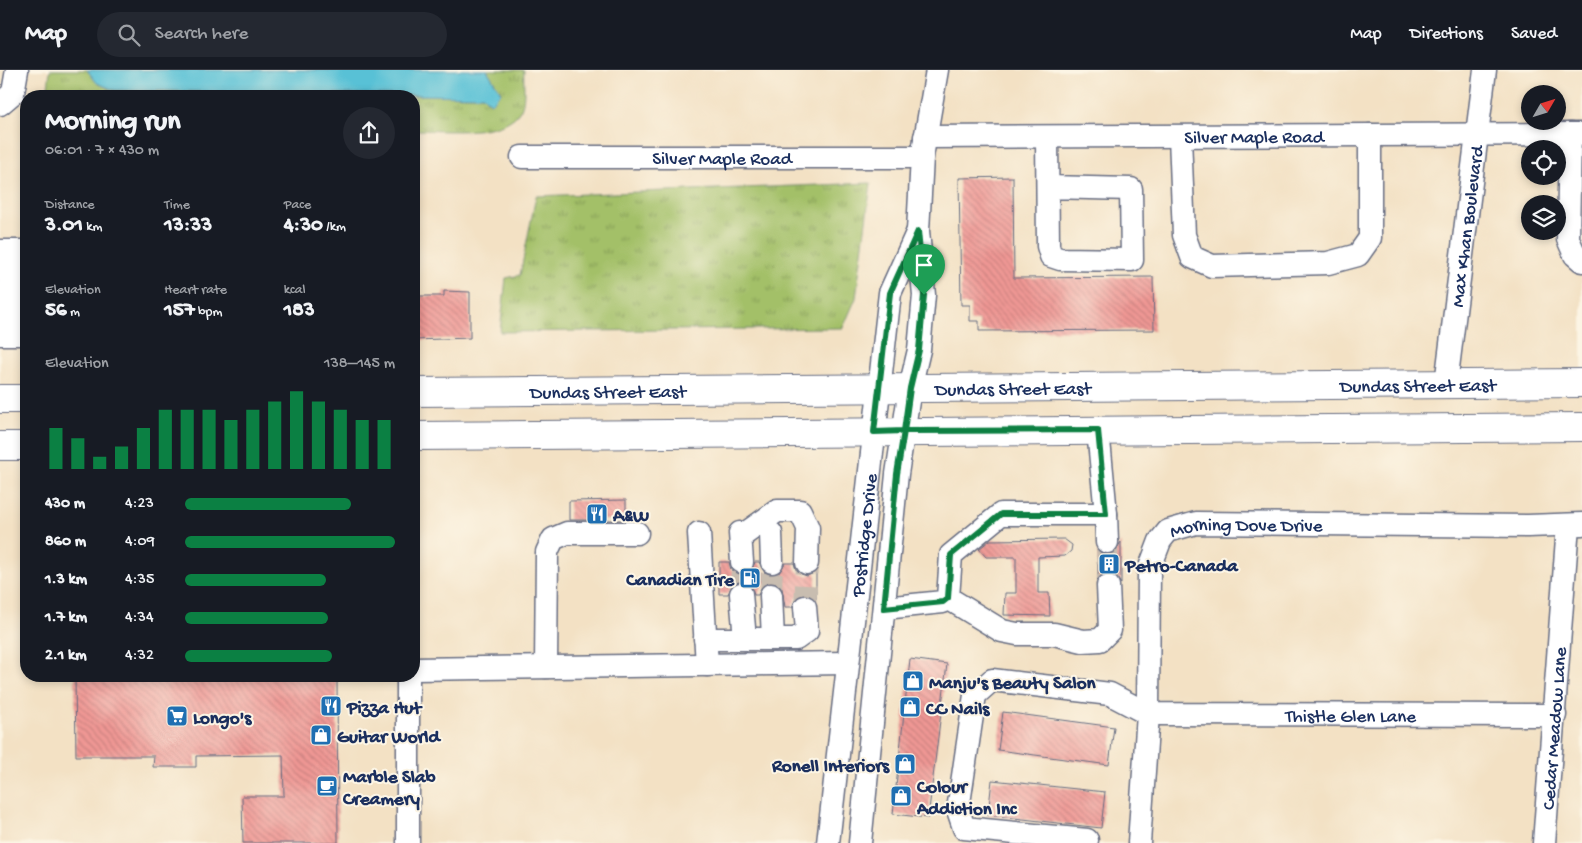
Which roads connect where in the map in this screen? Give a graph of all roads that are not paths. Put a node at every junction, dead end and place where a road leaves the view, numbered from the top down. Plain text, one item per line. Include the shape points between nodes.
1 (17, 70) edge
2 (937, 70) edge
3 (1486, 70) edge
4 (0, 104) edge
5 (1576, 134) edge
6 (1479, 135) junction
7 (1370, 136) junction
8 (1180, 137) junction
9 (1047, 138) junction
10 (924, 147) junction
11 (522, 157) dead end
12 (1048, 187) junction
13 (918, 231) junction
14 (0, 251) edge
15 (20, 252) edge
16 (1582, 261) edge
17 (0, 270) edge
18 (20, 271) edge
19 (0, 292) edge
20 (20, 292) edge
21 (0, 314) edge
22 (20, 314) edge
23 (0, 334) edge
24 (20, 334) edge
25 (1582, 382) edge
26 (1446, 384) junction
27 (879, 388) junction
28 (910, 388) junction
29 (420, 392) edge
30 (0, 399) edge
31 (20, 399) edge
32 (1582, 427) edge
33 (1098, 430) junction
34 (904, 431) junction
35 (874, 432) junction
36 (420, 436) edge
37 (0, 446) edge
38 (20, 446) edge
39 (1106, 514) junction
40 (1575, 525) edge
41 (637, 533) dead end
42 (700, 533) dead end
43 (771, 533) dead end
44 (1107, 542) tunnel mouth
45 (742, 562) tunnel mouth
46 (772, 562) tunnel mouth
47 (807, 563) tunnel mouth
48 (1108, 586) tunnel mouth
49 (741, 594) tunnel mouth
50 (771, 595) tunnel mouth
51 (948, 598) junction
52 (805, 607) tunnel mouth
53 (884, 608) junction
54 (705, 639) junction
55 (745, 639) junction
56 (773, 639) junction
57 (847, 659) junction
58 (706, 665) junction
59 (546, 667) junction
60 (420, 669) edge
61 (408, 682) edge
62 (1148, 714) junction
63 (1555, 715) junction
64 (1039, 839) edge
65 (1087, 840) dead end
66 (408, 843) edge
67 (828, 843) edge
68 (860, 843) edge
69 (1138, 843) edge
70 (1544, 843) edge

1 - 4 street via 13,93
2 - 10 street, Postridge Drive
3 - 6 street, Max Khan Boulevard
5 - 6 street, Silver Maple Road
5 - 16 street via 1568,239 1575,255
6 - 7 street, Silver Maple Road
6 - 26 street, Max Khan Boulevard
7 - 8 street, Silver Maple Road
7 - 8 street via 1370,238 1358,255 1328,263 1212,266 1192,257 1184,234
8 - 9 street, Silver Maple Road
9 - 10 street, Silver Maple Road
9 - 12 street
10 - 11 street, Silver Maple Road
10 - 13 street, Postridge Drive
12 - 12 street via 1048,246 1051,256 1060,259 1132,260 1131,189
13 - 27 street, Postridge Drive via 890,293
13 - 28 street, Postridge Drive via 924,295 919,350
14 - 15 street
17 - 18 street
19 - 20 street
21 - 22 street
23 - 24 street
25 - 26 main road, Dundas Street East
26 - 28 main road, Dundas Street East
27 - 28 main road, Dundas Street East
27 - 29 main road, Dundas Street East
27 - 35 street, Postridge Drive
28 - 34 street, Postridge Drive
30 - 31 main road
32 - 33 main road
33 - 34 main road
33 - 39 street
34 - 35 main road
34 - 53 street, Postridge Drive
35 - 36 main road
35 - 57 street, Postridge Drive
37 - 38 main road
39 - 44 street
39 - 51 street via 1001,514 951,555
40 - 62 street, Morning Dove Drive via 1196,523 1168,531 1160,540 1148,570
40 - 63 street, Cedar Meadow Lane
41 - 59 street via 567,533 553,539 547,552
42 - 54 street
43 - 46 street
45 - 47 street via 743,533 777,511 800,511 808,528
48 - 51 street via 1110,630 1100,640 1002,631
49 - 55 street
50 - 56 street
51 - 53 street via 943,602
52 - 56 street via 807,631 796,639
53 - 68 street, Postridge Drive
54 - 55 street
54 - 58 street
55 - 56 street
57 - 58 street
57 - 67 street, Postridge Drive
58 - 59 street
59 - 60 street
61 - 66 street
62 - 63 street, Thistle Glen Lane
62 - 64 street via 1110,694 1012,682 992,680 974,695 958,810 964,828
62 - 69 street, Morning Dove Drive
63 - 70 street, Cedar Meadow Lane
64 - 65 street

